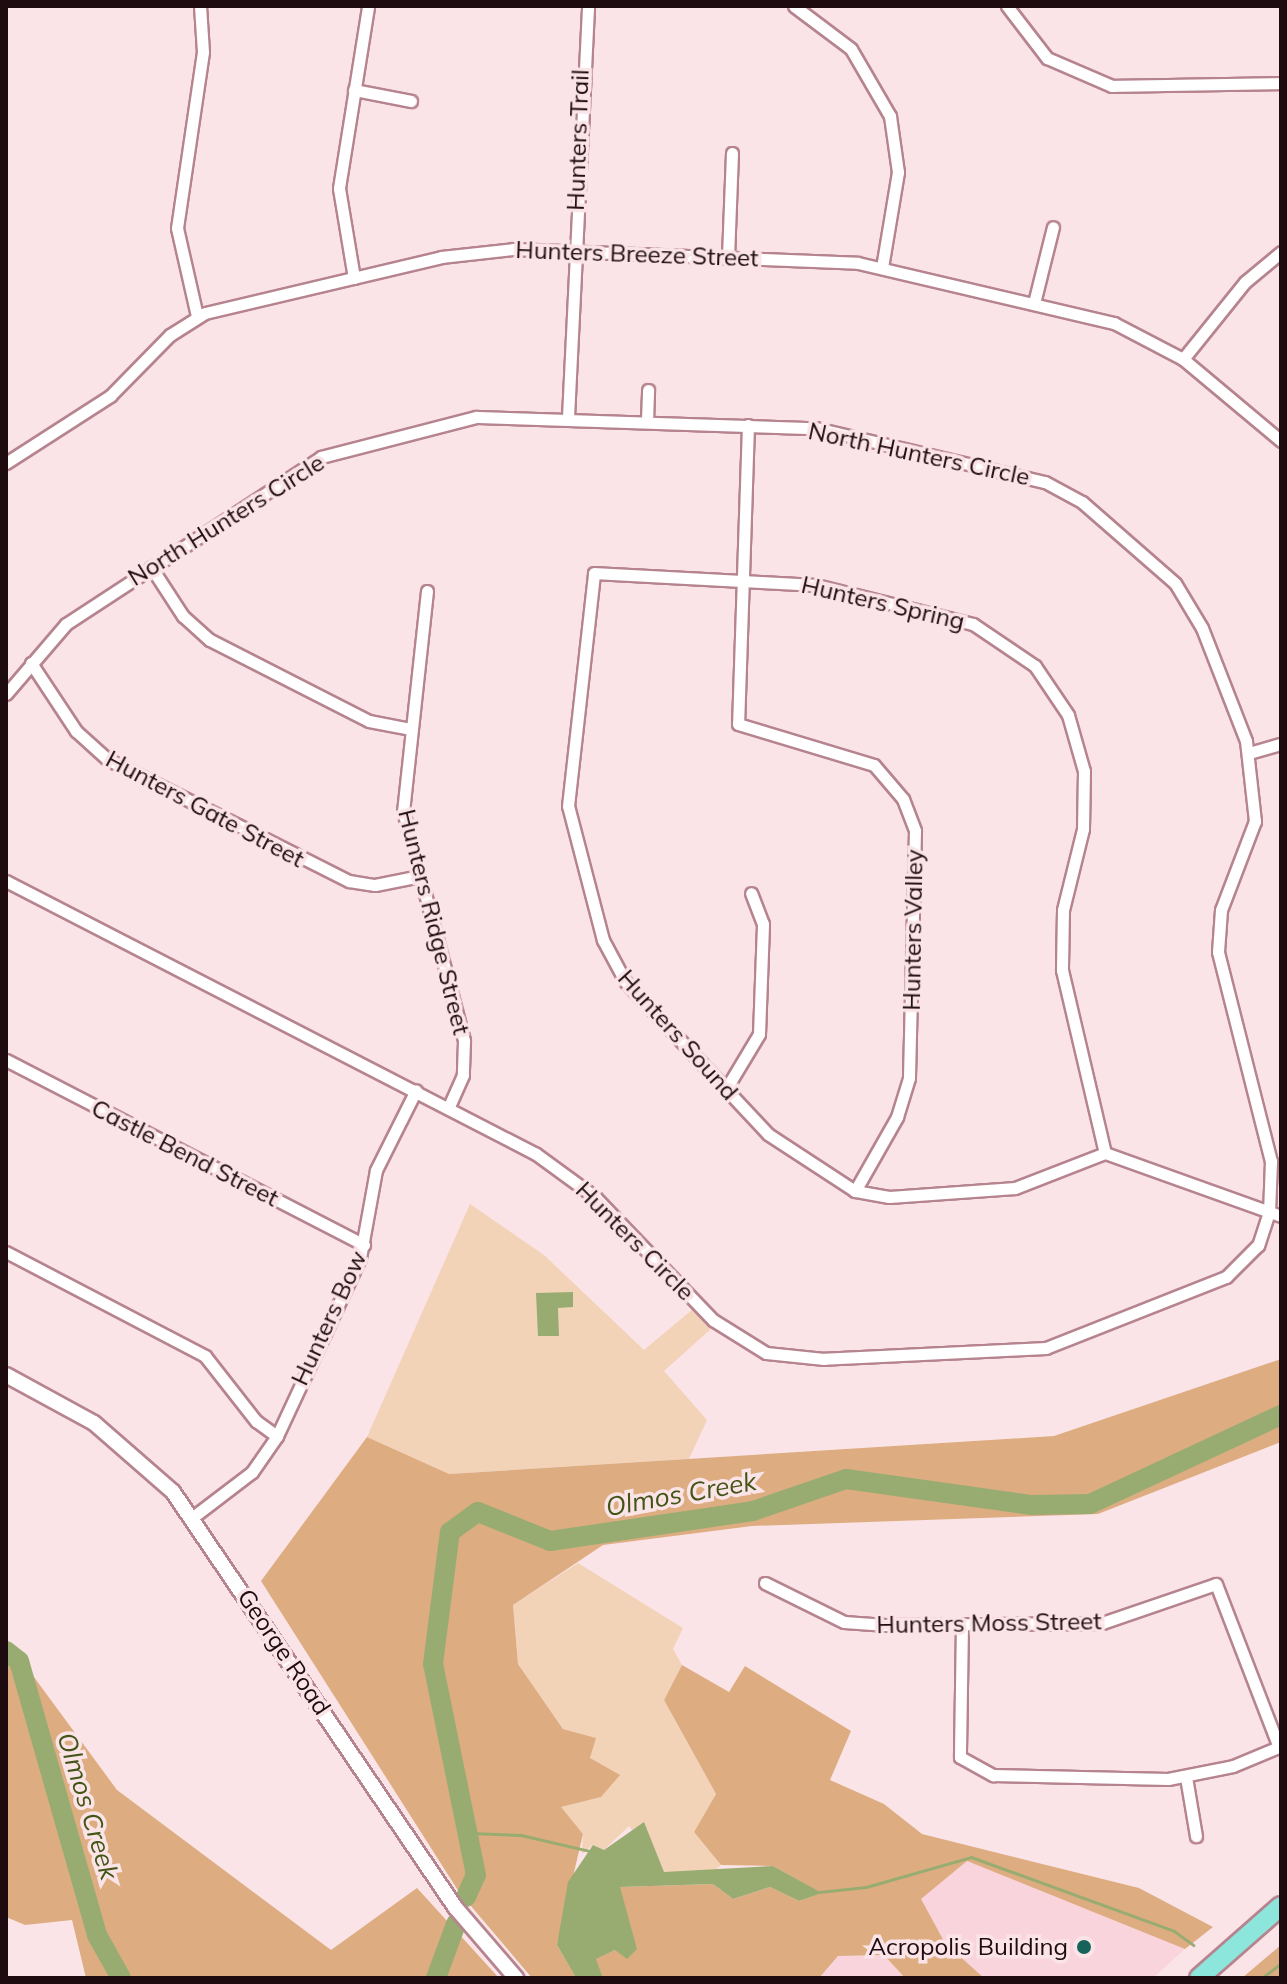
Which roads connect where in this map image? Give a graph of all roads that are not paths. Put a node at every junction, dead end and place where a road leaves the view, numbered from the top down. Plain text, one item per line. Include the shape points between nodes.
1 (200, 6) edge
2 (368, 6) edge
3 (588, 6) edge
4 (794, 6) edge
5 (1007, 6) edge
6 (1281, 83) edge
7 (354, 90) junction
8 (411, 101) dead end
9 (732, 153) dead end
10 (1053, 227) dead end
11 (574, 251) junction
12 (1281, 252) edge
13 (728, 257) junction
14 (882, 268) junction
15 (354, 278) junction
16 (1034, 303) junction
17 (197, 316) junction
18 (1183, 359) junction
19 (648, 390) dead end
20 (568, 417) junction
21 (647, 421) junction
22 (748, 425) junction
23 (1281, 441) edge
24 (6, 463) edge
25 (151, 567) junction
26 (594, 573) joint
27 (744, 578) junction
28 (427, 591) dead end
29 (31, 663) junction
30 (6, 694) edge
31 (411, 729) junction
32 (1281, 744) edge
33 (1249, 753) junction
34 (420, 876) junction
35 (6, 881) edge
36 (751, 893) dead end
37 (6, 1060) edge
38 (726, 1089) junction
39 (416, 1090) junction
40 (449, 1107) junction
41 (1105, 1153) junction
42 (855, 1191) junction
43 (1275, 1214) edge
44 (364, 1245) junction
45 (6, 1252) edge
46 (6, 1375) edge
47 (277, 1436) junction
48 (193, 1517) junction
49 (765, 1583) dead end
50 (962, 1624) junction
51 (1280, 1747) edge
52 (1186, 1777) junction
53 (1196, 1836) dead end
54 (1281, 1906) edge
55 (516, 1978) edge
56 (1199, 1978) edge

1 - 17 street via 203,52 177,228
2 - 7 street
3 - 11 street, Hunters Trail
4 - 14 street via 851,49 890,116 898,172
5 - 6 street via 1047,58 1112,86
7 - 8 street
7 - 15 street via 339,188
9 - 13 street
10 - 16 street
11 - 13 street, Hunters Breeze Street
11 - 15 street, Hunters Breeze Street via 477,251
11 - 20 street, Hunters Trail
12 - 18 street via 1245,282
13 - 14 street, Hunters Breeze Street
14 - 16 street, Hunters Breeze Street
15 - 17 street, Hunters Breeze Street
16 - 18 street, Hunters Breeze Street via 1132,329
17 - 24 street, Hunters Breeze Street via 110,396
18 - 23 street, Hunters Breeze Street
19 - 21 street
20 - 21 street, North Hunters Circle
20 - 25 street, North Hunters Circle via 476,417 345,448
21 - 22 street, North Hunters Circle
22 - 27 street
22 - 33 street, North Hunters Circle via 839,432 1010,471 1082,502 1162,568 1189,603
25 - 29 street, North Hunters Circle via 66,624
25 - 31 street via 183,616 210,640 369,721
26 - 27 street, Hunters Spring
26 - 38 street, Hunters Sound via 569,773 570,818 612,961
27 - 41 street, Hunters Spring via 816,585 973,624 1021,653 1059,697 1078,742 1086,790 1063,910 1062,970
27 - 42 street, Hunters Valley via 738,724 874,765 898,790 915,831 909,1078 897,1117
28 - 31 street, Hunters Ridge Street
29 - 30 street, North Hunters Circle
29 - 34 street, Hunters Gate Street via 76,731 107,759 339,877 375,885
31 - 34 street, Hunters Ridge Street via 403,811
32 - 33 street
33 - 43 street, North Hunters Circle via 1255,821 1221,910 1218,952 1271,1161
34 - 40 street, Hunters Ridge Street via 464,1041 463,1075
35 - 39 street, Hunters Circle
36 - 38 street via 763,924 759,1034
37 - 44 street, Castle Bend Street
38 - 42 street, Hunters Sound via 784,1147
39 - 40 street, Hunters Circle
39 - 44 street, Hunters Bow via 376,1170
40 - 43 street, Hunters Circle via 579,1182 730,1335 796,1359 1046,1348 1226,1277 1258,1245
41 - 42 street, Hunters Sound via 1015,1188 889,1197
41 - 43 street
44 - 47 street, Hunters Bow
45 - 47 street via 205,1356 256,1421
46 - 48 street, George Road via 94,1423
47 - 48 street, Hunters Bow via 252,1472
48 - 55 street, George Road via 455,1907
49 - 50 street, Hunters Moss Street via 844,1622
50 - 51 street, Hunters Moss Street via 1102,1623 1216,1584
50 - 52 street via 960,1757 1014,1779
51 - 52 street
52 - 53 street
54 - 56 main road

